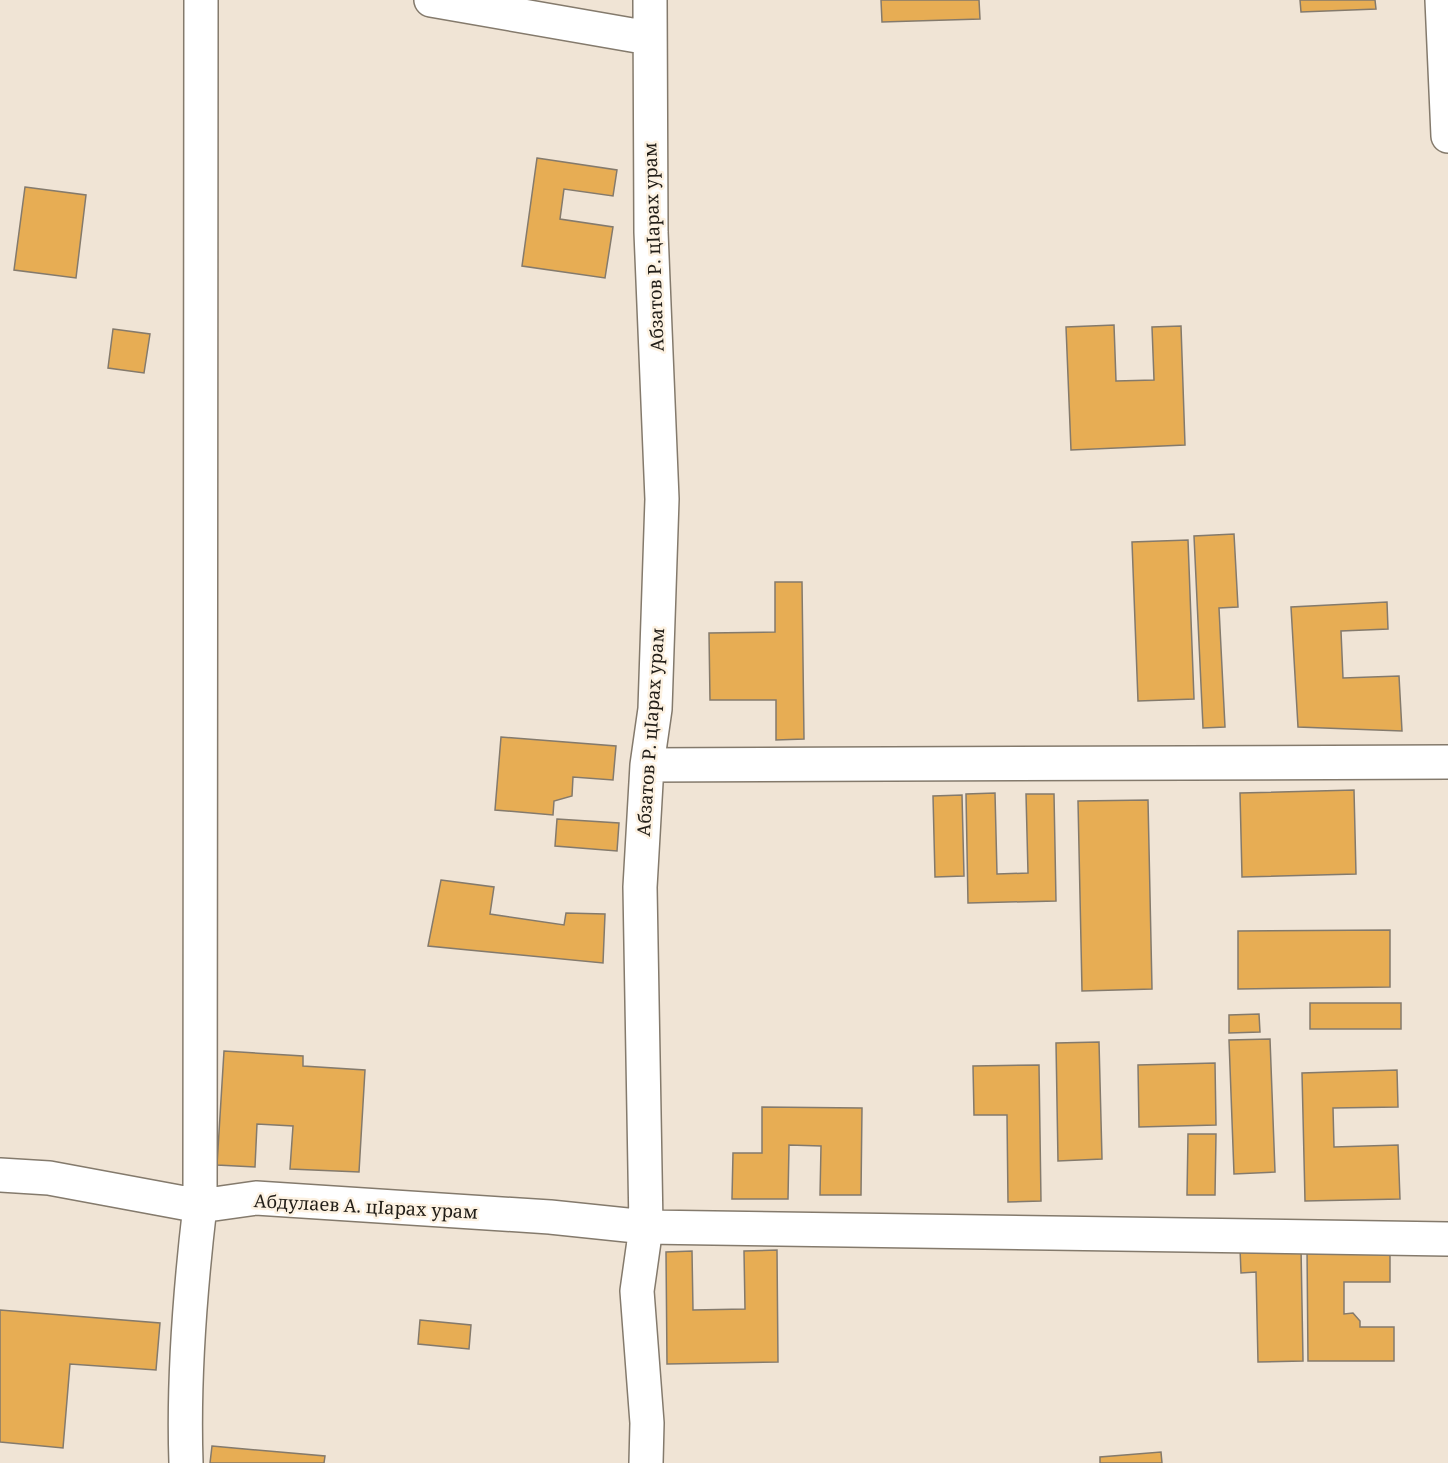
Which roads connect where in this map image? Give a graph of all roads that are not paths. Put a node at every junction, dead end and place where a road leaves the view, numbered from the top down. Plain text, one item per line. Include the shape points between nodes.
1 (201, 0) edge
2 (431, 0) edge
3 (650, 0) edge
4 (1442, 0) edge
5 (649, 38) junction
6 (1448, 136) edge
7 (1448, 762) edge
8 (647, 765) junction
9 (0, 1175) edge
10 (200, 1206) junction
11 (646, 1227) junction
12 (1448, 1239) edge
13 (186, 1463) edge
14 (646, 1463) edge

1 - 10 street
2 - 5 street
3 - 5 street, Абзатов Р. цIарах урам
4 - 6 street
5 - 8 street, Абзатов Р. цIарах урам via 651,232 662,499 655,709
7 - 8 street
8 - 11 street, Абзатов Р. цIарах урам via 640,887
9 - 10 street, Абдулаев А. цIарах урам via 49,1178
10 - 11 street, Абдулаев А. цIарах урам via 256,1198
10 - 13 street via 192,1275 184,1425
11 - 12 street, Абдулаев А. цIарах урам
11 - 14 street, Абзатов Р. цIарах урам via 637,1291 647,1423

